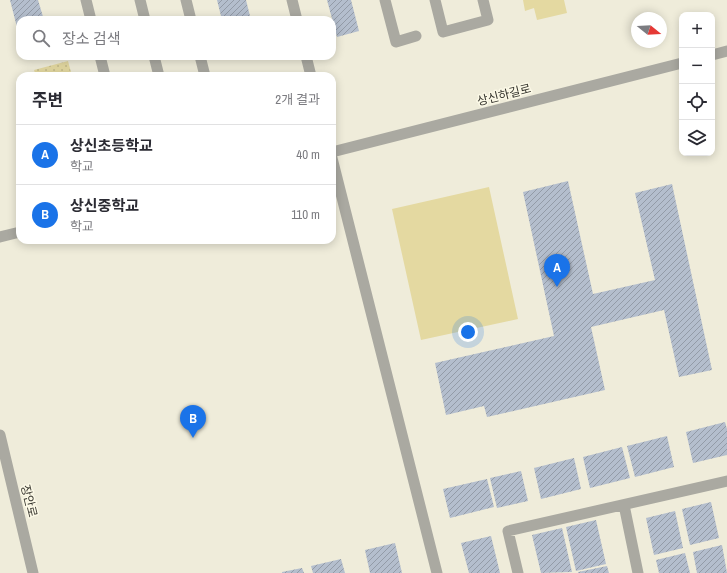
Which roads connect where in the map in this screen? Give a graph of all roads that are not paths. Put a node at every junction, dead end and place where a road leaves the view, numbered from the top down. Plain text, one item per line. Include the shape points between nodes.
1 (86, 0) edge
2 (140, 0) edge
3 (186, 0) edge
4 (292, 0) edge
5 (385, 0) edge
6 (435, 0) edge
7 (483, 0) edge
8 (90, 16) edge
9 (144, 16) edge
10 (190, 16) edge
11 (296, 16) edge
12 (416, 36) dead end
13 (727, 51) edge
14 (715, 54) edge
15 (101, 60) edge
16 (155, 60) edge
17 (201, 60) edge
18 (307, 60) edge
19 (679, 64) edge
20 (104, 72) edge
21 (158, 72) edge
22 (204, 72) edge
23 (310, 72) edge
24 (336, 151) edge
25 (336, 174) edge
26 (16, 233) edge
27 (0, 237) edge
28 (0, 435) edge
29 (727, 481) edge
30 (624, 505) junction
31 (33, 573) edge
32 (437, 573) edge
33 (518, 573) edge
34 (638, 573) edge

1 - 8 street
2 - 9 street
3 - 10 street
4 - 11 street
5 - 12 street via 396,42
6 - 7 street via 444,32 488,20
13 - 14 street
15 - 20 street
16 - 21 street
17 - 22 street
18 - 23 street
19 - 24 street, 상신하길로
25 - 32 street
26 - 27 street
28 - 31 street, 장안로
29 - 30 street
30 - 33 street via 508,531
30 - 34 street

